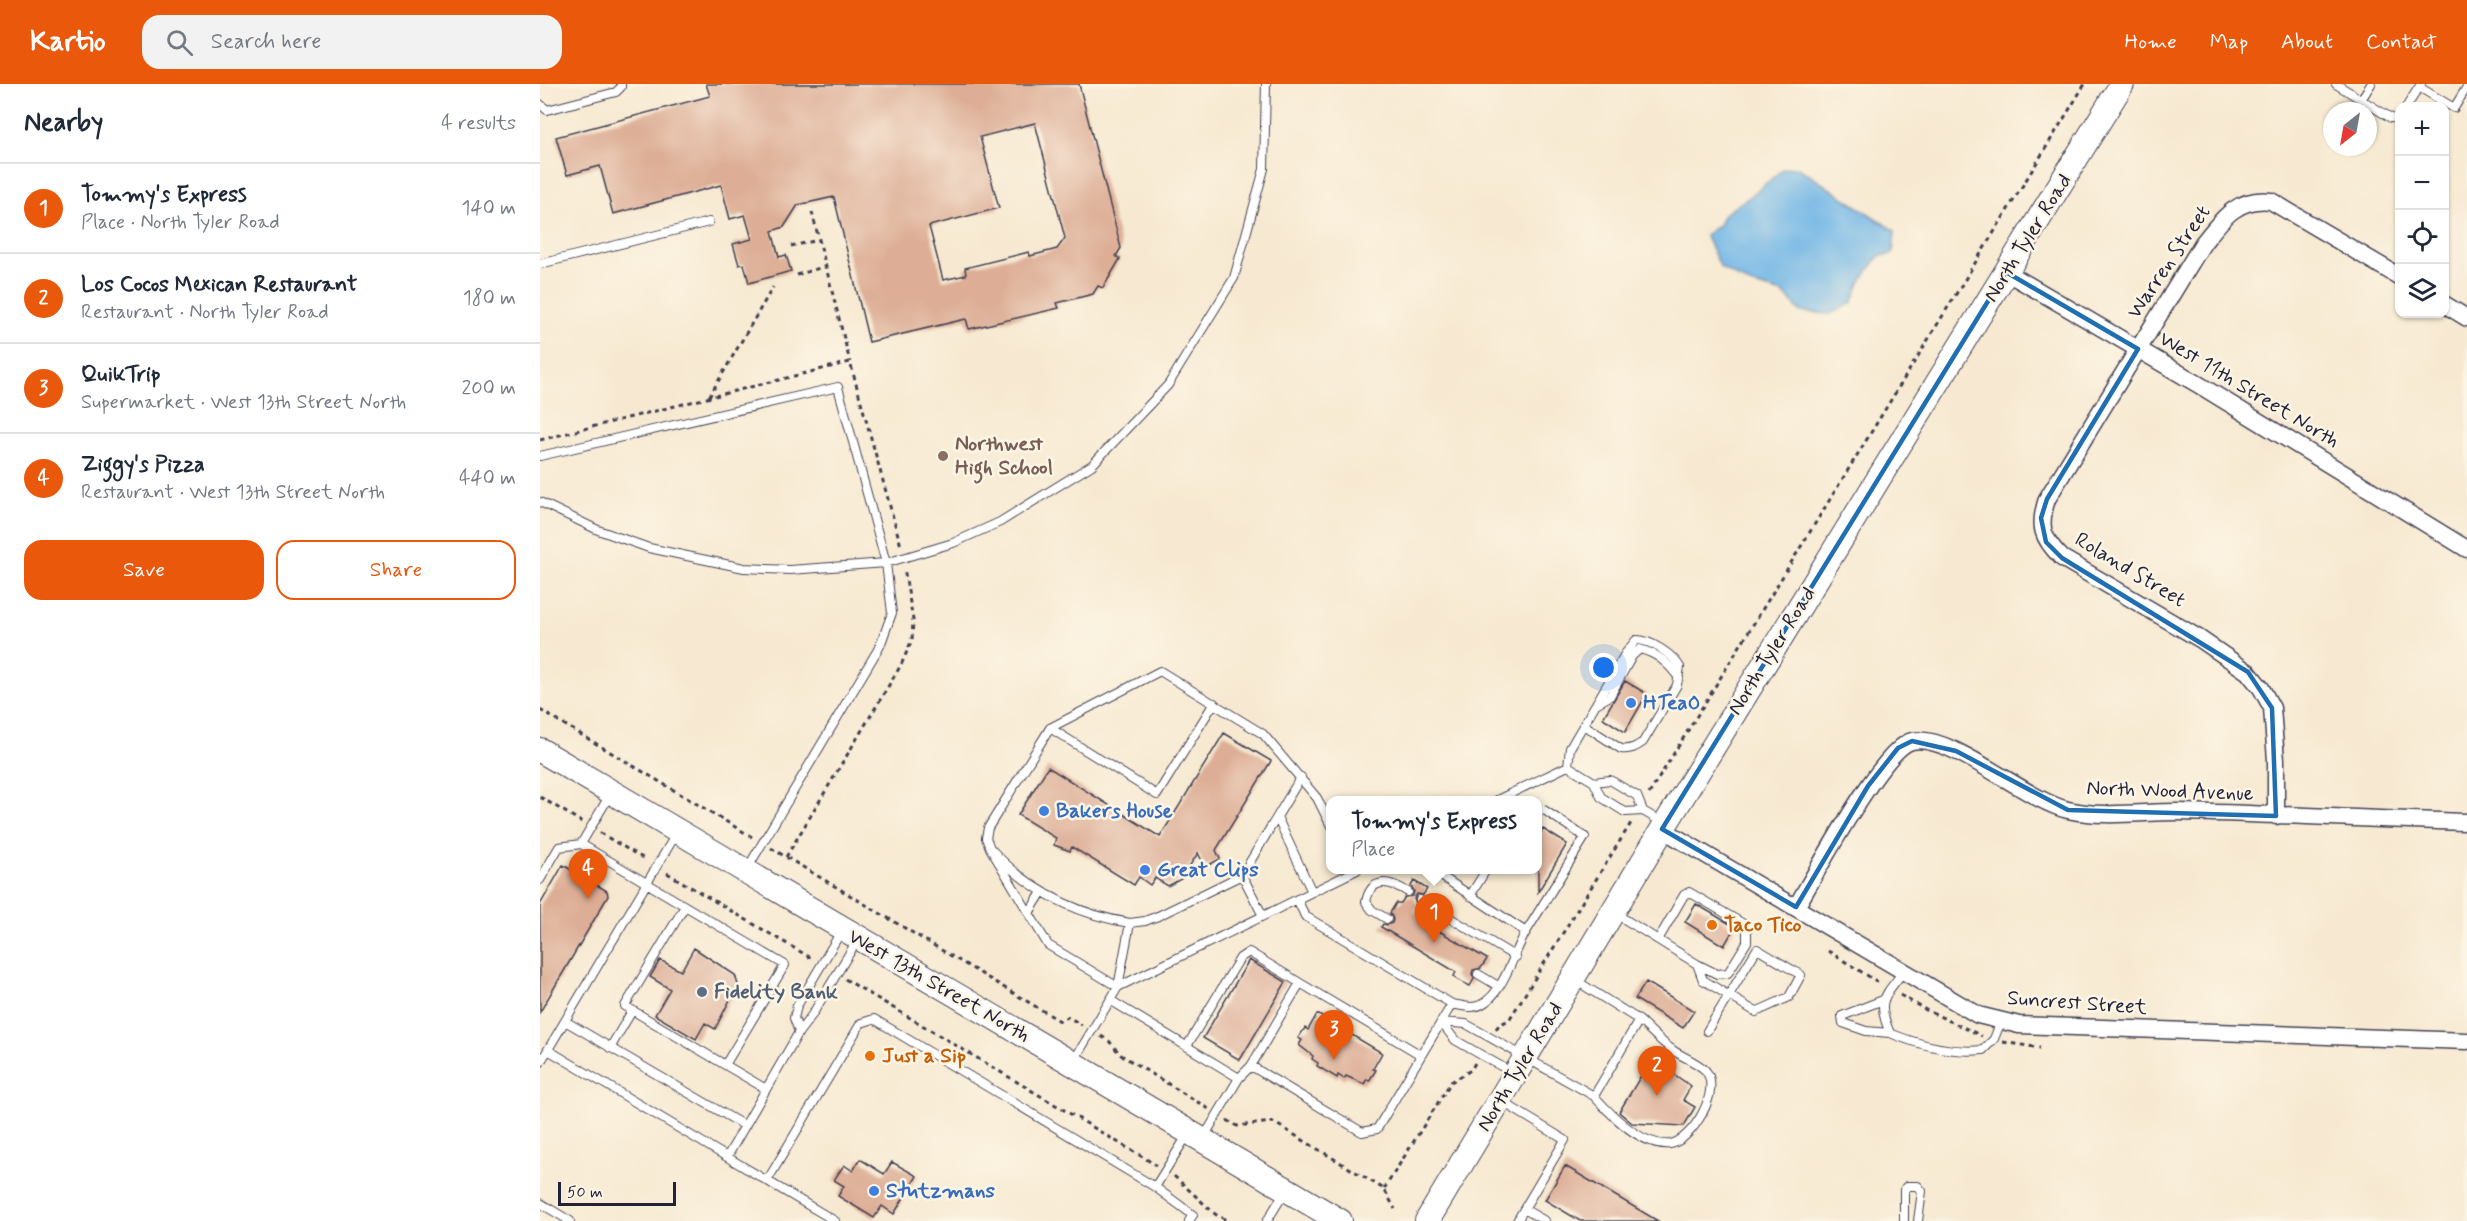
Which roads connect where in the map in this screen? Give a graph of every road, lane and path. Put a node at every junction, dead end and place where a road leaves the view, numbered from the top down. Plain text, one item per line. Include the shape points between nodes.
1 (621, 84) edge
2 (1266, 84) edge
3 (2085, 84) edge
4 (2122, 84) edge
5 (2336, 84) edge
6 (2371, 84) edge
7 (2420, 85) edge
8 (2467, 87) edge
9 (2361, 100) junction
10 (2409, 102) edge
11 (540, 104) edge
12 (2395, 118) edge
13 (812, 212) dead end
14 (709, 222) dead end
15 (819, 240) junction
16 (791, 246) dead end
17 (540, 264) edge
18 (826, 266) junction
19 (2006, 272) junction
20 (2395, 274) edge
21 (796, 275) dead end
22 (773, 287) dead end
23 (2449, 307) edge
24 (2467, 318) edge
25 (2138, 350) junction
26 (850, 362) junction
27 (709, 397) junction
28 (540, 440) edge
29 (540, 456) edge
30 (540, 502) edge
31 (2467, 549) edge
32 (903, 558) junction
33 (886, 563) junction
34 (1214, 704) junction
35 (540, 710) edge
36 (1584, 725) junction
37 (1050, 728) junction
38 (540, 750) edge
39 (1568, 766) junction
40 (1301, 777) junction
41 (1594, 782) junction
42 (612, 793) junction
43 (1512, 796) edge
44 (540, 797) edge
45 (1542, 810) edge
46 (1641, 810) junction
47 (1326, 816) edge
48 (2276, 816) junction
49 (1277, 817) junction
50 (2467, 822) edge
51 (1664, 827) junction
52 (591, 828) junction
53 (677, 832) junction
54 (763, 843) junction
55 (581, 844) junction
56 (990, 848) junction
57 (786, 857) junction
58 (657, 866) junction
59 (745, 872) junction
60 (1242, 874) junction
61 (1347, 874) edge
62 (1438, 874) edge
63 (1484, 874) edge
64 (540, 880) edge
65 (646, 883) junction
66 (1042, 892) junction
67 (1312, 892) junction
68 (1408, 892) dead end
69 (1470, 896) junction
70 (1297, 899) junction
71 (1420, 900) dead end
72 (685, 906) junction
73 (1796, 907) junction
74 (1613, 912) junction
75 (1029, 913) junction
76 (1263, 916) junction
77 (1387, 919) dead end
78 (1130, 923) junction
79 (1526, 932) junction
80 (850, 934) junction
81 (1658, 940) junction
82 (1828, 951) dead end
83 (1516, 957) junction
84 (822, 964) junction
85 (1697, 964) junction
86 (1903, 972) junction
87 (837, 974) junction
88 (1478, 974) dead end
89 (1572, 979) junction
90 (1300, 983) junction
91 (1498, 986) junction
92 (1118, 987) junction
93 (1890, 989) junction
94 (1729, 995) junction
95 (1110, 1000) junction
96 (1883, 1000) junction
97 (1452, 1004) junction
98 (632, 1011) junction
99 (1639, 1020) junction
100 (565, 1021) junction
101 (2001, 1021) junction
102 (1441, 1022) junction
103 (1092, 1030) junction
104 (1707, 1031) dead end
105 (799, 1032) junction
106 (1890, 1033) junction
107 (1491, 1037) junction
108 (1994, 1039) junction
109 (2467, 1041) edge
110 (1187, 1046) junction
111 (610, 1048) junction
112 (2040, 1048) dead end
113 (548, 1050) junction
114 (1480, 1054) junction
115 (1421, 1055) junction
116 (540, 1063) edge
117 (1071, 1064) junction
118 (725, 1065) junction
119 (1251, 1066) junction
120 (1521, 1066) junction
121 (1239, 1078) junction
122 (766, 1089) junction
123 (1594, 1096) junction
124 (1501, 1101) junction
125 (1218, 1114) junction
126 (745, 1126) junction
127 (1195, 1137) junction
128 (727, 1157) junction
129 (1165, 1171) junction
130 (768, 1181) junction
131 (1155, 1187) junction
132 (1384, 1189) junction
133 (1294, 1194) junction
134 (540, 1203) edge
135 (1395, 1209) dead end
136 (1524, 1209) junction
137 (570, 1221) edge
138 (835, 1221) edge
139 (1189, 1221) edge
140 (1228, 1221) edge
141 (1267, 1221) edge
142 (1315, 1221) edge
143 (1340, 1221) edge
144 (1427, 1221) edge
145 (1517, 1221) edge
146 (1545, 1221) edge
147 (1904, 1221) edge
148 (1918, 1221) edge

1 - 11 lane via 616,92 547,110
2 - 32 lane via 1264,169 1234,278 1168,386 1092,465 1000,522 953,543
3 - 46 path
4 - 19 main road, North Tyler Road
5 - 9 lane
6 - 9 lane
7 - 8 lane via 2454,108
7 - 10 lane
9 - 12 lane
13 - 15 path
14 - 17 lane
15 - 16 path
15 - 18 path
18 - 21 path
18 - 26 path
19 - 25 street, West 11th Street North
19 - 51 main road, North Tyler Road
20 - 25 street, Warren Street via 2271,201 2252,201 2229,211 2203,243
22 - 27 path
23 - 24 street
25 - 31 street, West 11th Street North
25 - 48 street, Roland Street via 2047,500 2041,518 2046,542 2072,564 2200,639 2248,672 2272,708
26 - 27 path
26 - 32 path
27 - 28 path
29 - 33 lane via 838,387
30 - 33 lane via 609,534 698,560 790,570
32 - 33 lane
32 - 57 path via 913,620 912,640 901,665
33 - 54 lane via 891,613 880,646
34 - 37 lane via 1160,671
34 - 37 lane via 1156,795
34 - 40 lane via 1263,734
35 - 54 path
36 - 36 lane via 1621,748 1628,750 1643,742 1679,678 1680,667 1674,658 1644,640 1636,640
36 - 39 lane via 1570,748
37 - 56 lane via 988,828
38 - 42 main road, West 13th Street North
39 - 41 lane
39 - 43 lane
40 - 47 lane
40 - 49 lane
41 - 46 lane via 1601,797 1625,812
41 - 46 lane via 1610,780 1637,796
42 - 52 lane
42 - 53 main road, West 13th Street North
44 - 52 path
45 - 79 lane via 1585,837
46 - 51 lane
46 - 107 path via 1509,1020
48 - 50 street, North Wood Avenue
48 - 73 street, North Wood Avenue via 2068,810 2050,804 1956,751 1912,741 1898,748 1868,786
49 - 60 lane
49 - 67 lane
51 - 73 street, Suncrest Street
51 - 74 main road, North Tyler Road
52 - 55 lane
52 - 58 path
53 - 58 lane
53 - 59 main road, West 13th Street North
54 - 57 path
54 - 59 lane
55 - 64 lane via 560,847
55 - 65 lane
56 - 66 lane
56 - 75 lane
57 - 103 path via 1060,1021 1068,1017
58 - 65 lane
58 - 84 path
59 - 80 main road, West 13th Street North
60 - 76 lane
60 - 78 lane via 1145,921
61 - 67 lane
62 - 69 lane
63 - 69 lane
65 - 72 lane
65 - 100 lane
66 - 75 lane
66 - 78 lane via 1083,912
67 - 70 lane
68 - 77 lane via 1386,883 1377,884 1368,892 1366,902
69 - 79 lane
70 - 76 lane
70 - 97 lane via 1305,916
71 - 83 lane
72 - 98 lane via 625,1006
72 - 118 lane via 785,965
73 - 86 street, Suncrest Street
74 - 81 lane
74 - 89 main road, North Tyler Road
75 - 92 lane via 1048,945
76 - 92 lane
78 - 92 lane
79 - 83 lane
80 - 84 lane
80 - 87 lane
80 - 117 main road, West 13th Street North
81 - 85 lane
81 - 85 lane via 1689,892 1746,926 1747,942 1728,973 1717,974
82 - 93 path
83 - 91 lane
84 - 105 lane via 797,1006 794,1018
85 - 94 lane via 1703,980
86 - 93 lane
86 - 101 street, Suncrest Street via 1978,1015
87 - 105 lane
87 - 129 path
88 - 91 lane
89 - 99 lane
89 - 120 main road, North Tyler Road
90 - 110 lane via 1249,952 1240,958
90 - 115 lane
90 - 119 lane
91 - 97 lane via 1489,1000 1473,1007
92 - 95 lane
93 - 96 lane
93 - 108 path via 1975,1034
94 - 94 lane via 1755,1012 1789,997 1801,975 1757,949
94 - 104 lane
95 - 103 lane
95 - 110 lane
96 - 106 lane via 1883,1017
96 - 106 lane via 1842,1016 1843,1023 1866,1031
97 - 102 lane
98 - 111 lane
98 - 118 lane
99 - 123 lane
99 - 123 lane via 1671,1049 1706,1070 1712,1083 1711,1099 1688,1134 1672,1144 1652,1142 1616,1120
100 - 111 lane
100 - 113 lane
101 - 108 lane
101 - 109 street, Suncrest Street via 2134,1030
102 - 107 lane via 1466,1024
102 - 114 lane via 1455,1040
102 - 115 lane
103 - 117 lane
103 - 125 path via 1121,1055
105 - 122 lane
106 - 108 lane via 1963,1052 1983,1050
107 - 120 lane
108 - 112 path
110 - 121 lane
111 - 126 lane
113 - 116 lane
113 - 128 lane
114 - 120 lane
114 - 132 path via 1471,1070 1451,1082
115 - 119 lane via 1377,1129 1362,1132
117 - 127 main road, West 13th Street North
118 - 122 lane
119 - 121 lane
120 - 123 lane
120 - 124 main road, North Tyler Road
121 - 125 lane
122 - 126 lane
124 - 136 lane via 1565,1140
124 - 144 main road, North Tyler Road
125 - 127 lane
125 - 132 path via 1237,1126 1273,1122
126 - 128 lane
127 - 129 lane
127 - 133 main road, West 13th Street North
128 - 130 lane
129 - 131 lane
129 - 140 path
130 - 131 lane via 861,1023 874,1020
130 - 138 lane
131 - 139 lane via 1193,1215
132 - 135 path
133 - 141 lane
133 - 142 main road
133 - 143 main road, West 13th Street North
134 - 137 lane
136 - 145 lane
136 - 146 lane
147 - 148 lane via 1904,1190 1908,1186 1918,1186 1922,1191

